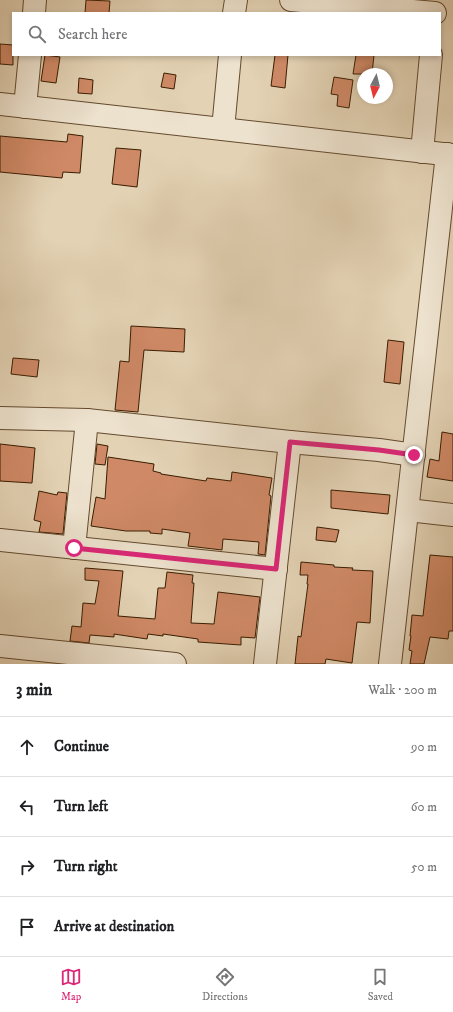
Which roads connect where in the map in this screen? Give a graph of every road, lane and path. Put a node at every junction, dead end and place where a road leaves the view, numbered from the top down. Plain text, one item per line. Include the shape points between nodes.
1 (35, 0) edge
2 (236, 0) edge
3 (437, 0) edge
4 (304, 1) edge
5 (34, 12) edge
6 (234, 12) edge
7 (424, 12) edge
8 (435, 12) edge
9 (30, 56) edge
10 (230, 56) edge
11 (431, 56) edge
12 (0, 104) edge
13 (25, 107) junction
14 (223, 129) junction
15 (422, 152) junction
16 (450, 155) edge
17 (0, 418) edge
18 (88, 420) junction
19 (290, 442) junction
20 (414, 455) junction
21 (408, 510) junction
22 (453, 515) edge
23 (0, 540) edge
24 (74, 548) junction
25 (276, 569) junction
26 (0, 646) edge
27 (175, 664) edge
28 (265, 664) edge
29 (390, 664) edge

1 - 5 street
2 - 6 street
3 - 8 street
4 - 7 street
9 - 13 street
10 - 14 street
11 - 15 street
12 - 13 street
13 - 14 street
14 - 15 street
15 - 16 street
16 - 20 street
17 - 18 street
18 - 19 street
18 - 24 street
19 - 20 street
19 - 25 street
20 - 21 street
21 - 22 street
21 - 29 street
23 - 24 street
24 - 25 street
25 - 28 street
26 - 27 street

